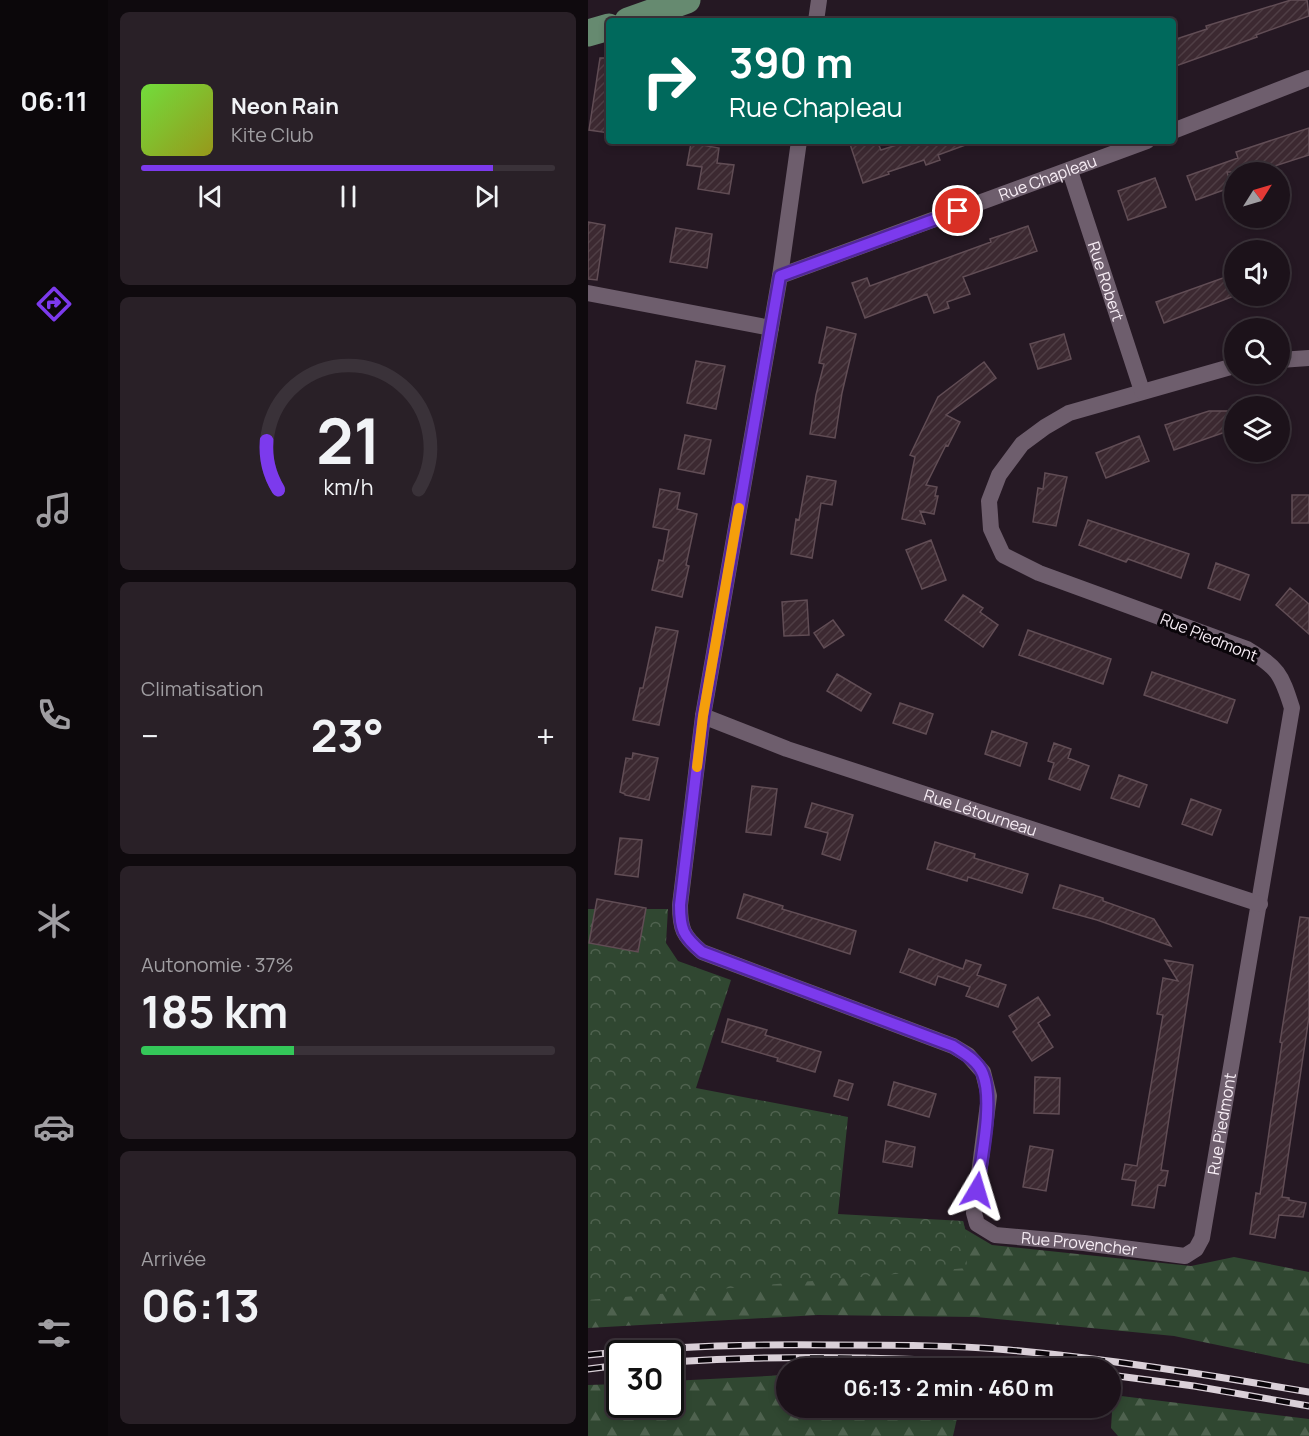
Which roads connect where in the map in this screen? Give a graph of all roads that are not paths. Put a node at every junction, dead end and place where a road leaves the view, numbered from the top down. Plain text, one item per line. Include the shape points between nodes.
1 (687, 0) edge
2 (819, 0) edge
3 (636, 18) edge
4 (816, 18) edge
5 (606, 28) edge
6 (588, 33) edge
7 (1309, 78) edge
8 (1176, 130) edge
9 (799, 144) edge
10 (1139, 144) edge
11 (1070, 171) junction
12 (780, 276) junction
13 (588, 293) edge
14 (771, 328) junction
15 (1309, 358) edge
16 (1290, 359) edge
17 (1224, 369) edge
18 (1143, 391) junction
19 (703, 716) junction
20 (1260, 904) junction
21 (1185, 1256) joint

1 - 3 main road
2 - 4 street
5 - 6 main road
7 - 8 street
9 - 12 street
10 - 11 street, Rue Chapleau
11 - 12 street, Rue Chapleau
11 - 18 street, Rue Robert
12 - 14 street
13 - 14 street
14 - 19 street
15 - 16 street
17 - 18 street, Rue Piedmont
18 - 20 street, Rue Piedmont via 1069,413 1022,444 999,475 990,501 991,529 1003,555 1039,573 1247,649 1271,663 1283,680 1292,708
19 - 20 street, Rue Létourneau via 787,749
19 - 21 street, Rue Provencher via 680,905 680,924 687,940 702,952 968,1055 982,1072 989,1096 974,1213 977,1224 995,1234
20 - 21 street, Rue Piedmont via 1202,1238 1196,1249

